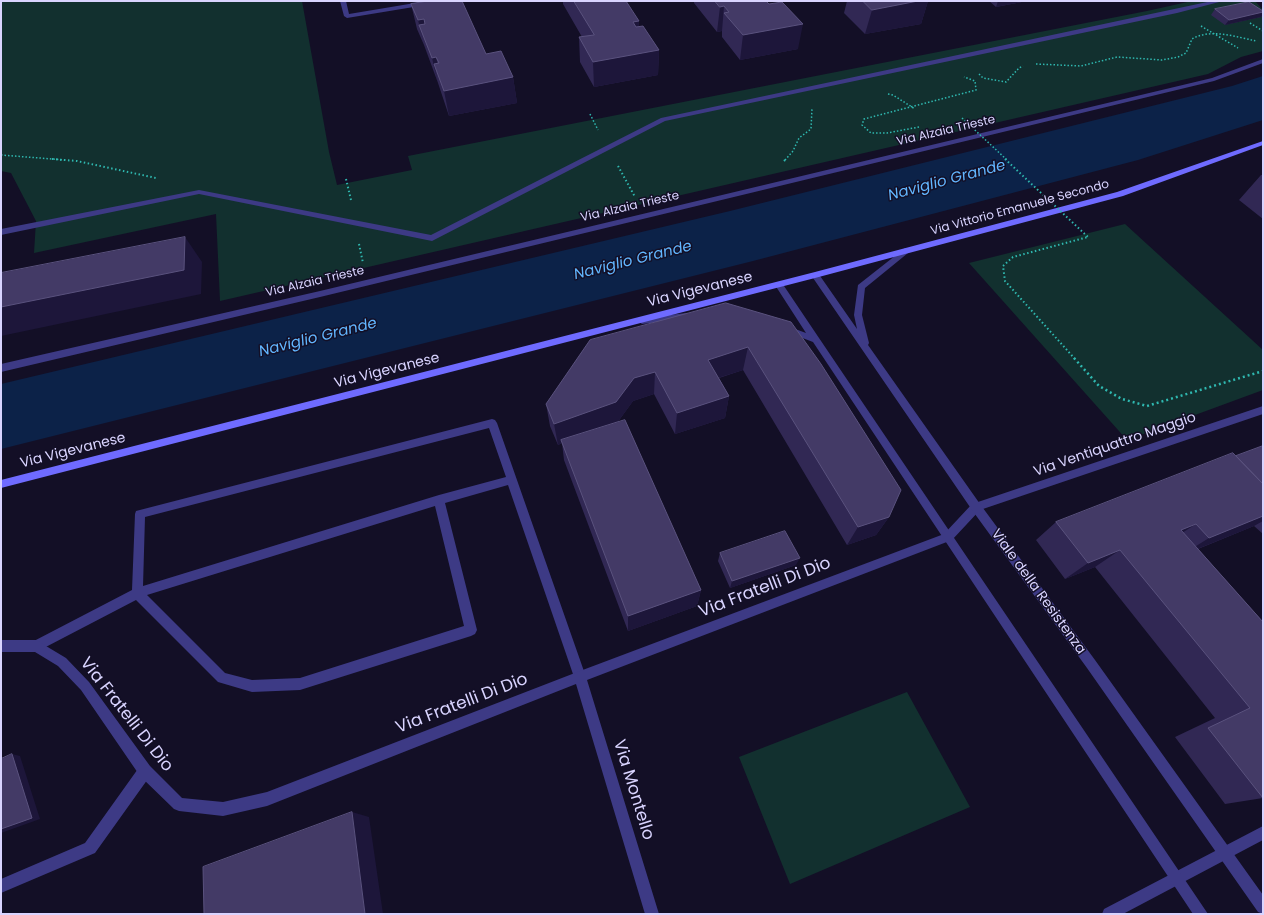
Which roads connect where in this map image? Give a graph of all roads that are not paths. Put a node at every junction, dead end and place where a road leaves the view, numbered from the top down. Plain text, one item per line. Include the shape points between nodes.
1 (343, 1) edge
2 (438, 1) edge
3 (1220, 1) edge
4 (1263, 61) edge
5 (1263, 143) edge
6 (1, 232) edge
7 (905, 251) junction
8 (815, 275) junction
9 (779, 285) junction
10 (696, 315) edge
11 (638, 321) junction
12 (776, 325) edge
13 (816, 340) junction
14 (866, 349) junction
15 (1, 368) edge
16 (1263, 410) edge
17 (512, 480) junction
18 (1, 484) edge
19 (439, 500) junction
20 (976, 507) junction
21 (948, 537) junction
22 (138, 593) junction
23 (1, 646) edge
24 (36, 646) junction
25 (580, 676) junction
26 (145, 771) junction
27 (1263, 833) edge
28 (1225, 853) junction
29 (1177, 878) junction
30 (1, 886) edge
31 (1263, 907) edge
32 (652, 914) edge
33 (1109, 914) edge
34 (1201, 914) edge

1 - 2 street via 347,16
3 - 6 street via 663,118 432,238 199,192
4 - 15 street, Via Alzaia Trieste via 1206,81
5 - 7 main road, Via Vittorio Emanuele Secondo via 1120,194
7 - 8 main road, Via Vittorio Emanuele Secondo
7 - 14 street via 861,288 858,315
8 - 9 main road, Via Vittorio Emanuele Secondo
8 - 14 street, Viale della Resistenza
9 - 11 main road, Via Vigevanese
9 - 13 street
10 - 11 street
11 - 18 main road, Via Vigevanese
12 - 13 street
13 - 21 street
14 - 20 street, Viale della Resistenza
16 - 20 street, Via Ventiquattro Maggio
17 - 19 street
17 - 22 street, Via Montello via 492,423 140,514
17 - 25 street, Via Montello
19 - 22 street
19 - 22 street via 471,630 300,684 252,686 222,678
20 - 21 street, Via Fratelli Di Dio
20 - 28 street, Viale della Resistenza
21 - 25 street, Via Fratelli Di Dio
21 - 29 street
22 - 24 street
23 - 24 street
24 - 26 street, Via Fratelli Di Dio via 62,662 85,686
25 - 26 street, Via Fratelli Di Dio via 267,799 223,809 179,804
25 - 32 street, Via Montello
26 - 30 street via 90,848
27 - 28 street
28 - 29 street
28 - 31 street, Viale della Resistenza
29 - 33 street
29 - 34 street

